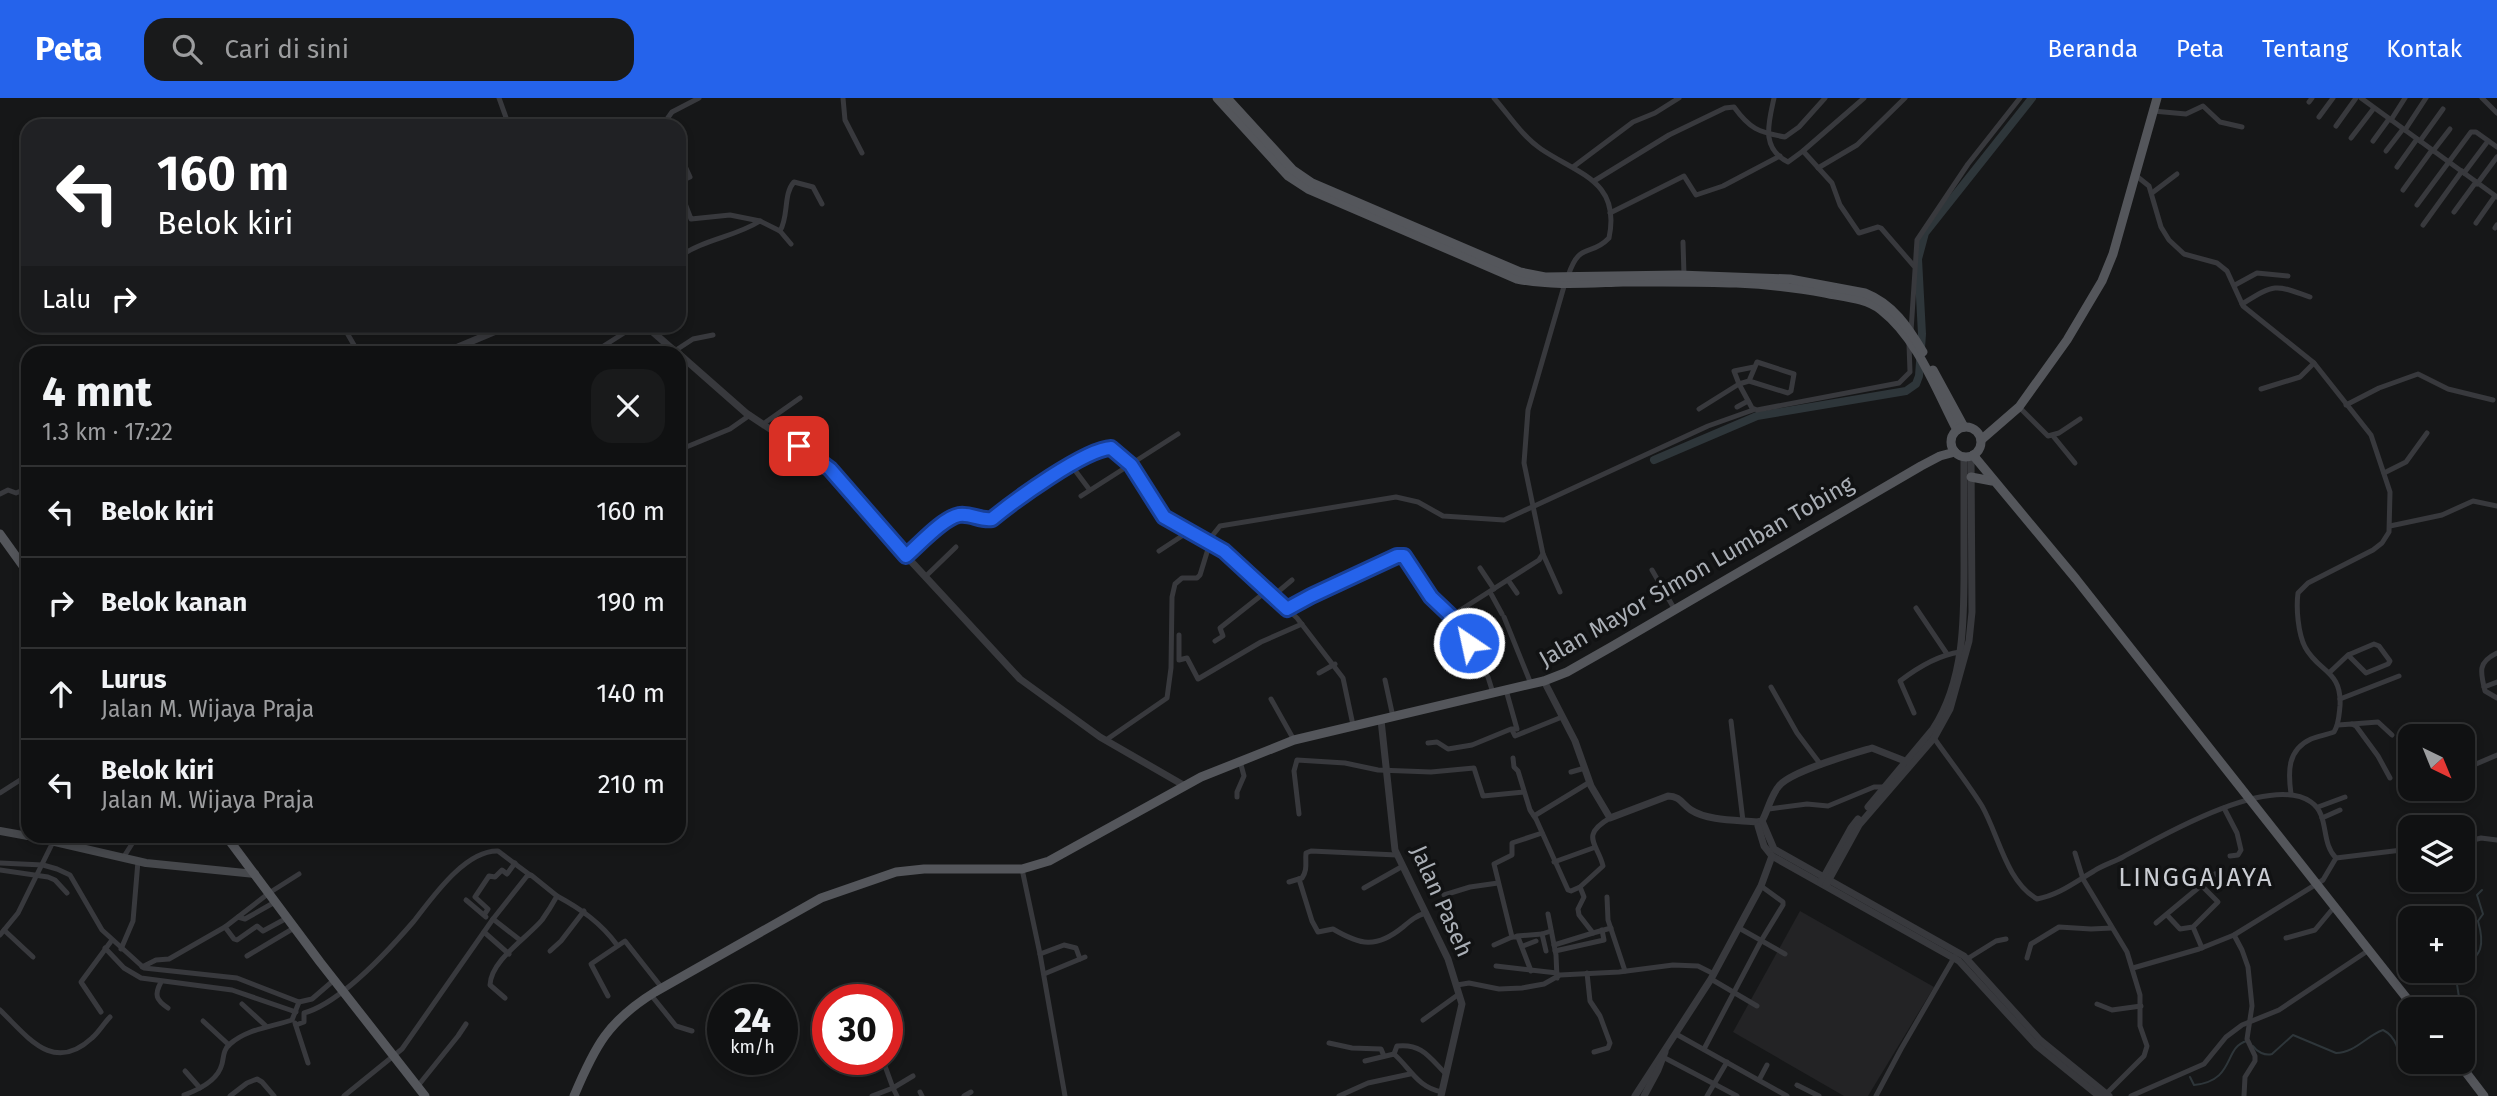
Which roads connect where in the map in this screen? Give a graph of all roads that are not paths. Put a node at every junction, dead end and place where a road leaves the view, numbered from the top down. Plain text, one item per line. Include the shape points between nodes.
1 (499, 98) edge
2 (699, 98) edge
3 (843, 98) edge
4 (1217, 98) edge
5 (1227, 98) edge
6 (1494, 98) edge
7 (1679, 98) edge
8 (1774, 98) edge
9 (1825, 98) edge
10 (1864, 98) edge
11 (1905, 98) edge
12 (2020, 98) edge
13 (2157, 98) edge
14 (2333, 98) edge
15 (2358, 98) edge
16 (2405, 98) edge
17 (2426, 98) edge
18 (2482, 98) edge
19 (2374, 108) junction
20 (2442, 109) dead end
21 (2153, 111) junction
22 (2497, 113) edge
23 (2319, 117) dead end
24 (506, 119) edge
25 (667, 119) edge
26 (2390, 120) junction
27 (2336, 126) dead end
28 (2242, 127) dead end
29 (2404, 129) junction
30 (2449, 129) dead end
31 (1767, 133) junction
32 (1256, 134) junction
33 (2351, 138) dead end
34 (2419, 140) junction
35 (2373, 141) dead end
36 (2488, 141) junction
37 (2497, 147) edge
38 (2433, 150) junction
39 (1803, 151) junction
40 (2386, 151) dead end
41 (862, 153) dead end
42 (1780, 156) junction
43 (2497, 157) edge
44 (2449, 162) junction
45 (1573, 167) junction
46 (2397, 167) dead end
47 (1818, 168) junction
48 (2463, 172) junction
49 (2134, 174) junction
50 (2177, 174) dead end
51 (1594, 181) junction
52 (2477, 183) junction
53 (2403, 190) dead end
54 (2152, 193) junction
55 (2496, 194) edge
56 (822, 204) dead end
57 (2417, 205) dead end
58 (686, 206) edge
59 (1628, 206) junction
60 (2454, 212) dead end
61 (1611, 213) junction
62 (1630, 214) dead end
63 (760, 221) junction
64 (2476, 223) dead end
65 (2423, 225) dead end
66 (780, 231) junction
67 (1683, 242) dead end
68 (791, 244) dead end
69 (686, 252) edge
70 (1915, 267) junction
71 (1684, 275) junction
72 (2288, 276) dead end
73 (1660, 278) junction
74 (1567, 279) junction
75 (2235, 285) junction
76 (2310, 297) dead end
77 (2242, 304) junction
78 (494, 333) edge
79 (624, 333) edge
80 (654, 333) edge
81 (713, 334) dead end
82 (1911, 337) junction
83 (467, 346) edge
84 (604, 346) edge
85 (667, 346) edge
86 (684, 346) edge
87 (686, 362) edge
88 (2314, 363) junction
89 (1754, 367) junction
90 (1749, 381) junction
91 (1739, 384) junction
92 (2261, 389) dead end
93 (800, 398) dead end
94 (2493, 400) dead end
95 (1748, 401) junction
96 (2346, 405) junction
97 (1737, 407) dead end
98 (2019, 407) junction
99 (1699, 409) dead end
100 (1753, 410) junction
101 (750, 415) junction
102 (2080, 419) dead end
103 (763, 424) junction
104 (1998, 424) junction
105 (1965, 429) junction
106 (2427, 433) dead end
107 (1178, 434) dead end
108 (2053, 436) junction
109 (1951, 442) junction
110 (686, 447) edge
111 (1971, 451) junction
112 (1940, 456) junction
113 (2075, 463) dead end
114 (1071, 465) junction
115 (1131, 465) junction
116 (2384, 473) junction
117 (1971, 477) junction
118 (1993, 482) junction
119 (1089, 489) junction
120 (21, 492) edge
121 (0, 494) edge
122 (1081, 496) dead end
123 (1534, 506) junction
124 (2497, 506) edge
125 (2390, 526) junction
126 (1188, 532) junction
127 (0, 534) edge
128 (1211, 544) junction
129 (956, 547) dead end
130 (1159, 551) dead end
131 (1544, 554) junction
132 (906, 556) junction
133 (21, 563) edge
134 (1480, 568) dead end
135 (1652, 570) dead end
136 (925, 577) junction
137 (1292, 580) dead end
138 (1508, 580) junction
139 (1268, 590) junction
140 (1492, 590) junction
141 (1560, 592) dead end
142 (1517, 593) dead end
143 (1273, 596) junction
144 (1916, 608) dead end
145 (1287, 609) junction
146 (1675, 610) junction
147 (1968, 611) junction
148 (1451, 616) junction
149 (1302, 624) junction
150 (1176, 641) junction
151 (1215, 641) dead end
152 (1960, 652) junction
153 (2497, 653) edge
154 (1947, 654) junction
155 (2348, 654) junction
156 (1335, 664) junction
157 (2330, 672) junction
158 (1320, 673) dead end
159 (2399, 676) dead end
160 (1385, 680) dead end
161 (1544, 681) junction
162 (2497, 682) edge
163 (1955, 683) junction
164 (1531, 684) junction
165 (1772, 687) dead end
166 (2484, 687) junction
167 (1506, 690) junction
168 (1493, 693) junction
169 (2497, 698) edge
170 (1271, 699) dead end
171 (2340, 699) junction
172 (1914, 713) dead end
173 (1393, 717) junction
174 (1562, 717) junction
175 (1381, 720) junction
176 (1731, 721) dead end
177 (2352, 724) junction
178 (1353, 725) junction
179 (2337, 725) junction
180 (1512, 730) junction
181 (2392, 735) dead end
182 (1934, 738) junction
183 (1106, 740) junction
184 (1293, 740) junction
185 (1428, 743) dead end
186 (2497, 755) edge
187 (1513, 758) dead end
188 (1240, 761) junction
189 (1905, 761) junction
190 (2475, 764) edge
191 (1821, 765) junction
192 (1585, 768) junction
193 (1387, 770) junction
194 (1570, 772) dead end
195 (2390, 778) dead end
196 (21, 780) edge
197 (1590, 782) junction
198 (1889, 785) junction
199 (1185, 786) junction
200 (1524, 792) junction
201 (0, 793) edge
202 (2291, 794) junction
203 (1237, 797) dead end
204 (2344, 797) dead end
205 (2251, 800) junction
206 (2318, 807) junction
207 (2224, 808) junction
208 (1769, 809) junction
209 (2340, 810) dead end
210 (1299, 814) dead end
211 (1534, 816) junction
212 (1610, 818) junction
213 (2322, 818) junction
214 (1743, 821) junction
215 (1759, 821) junction
216 (0, 831) edge
217 (1542, 833) junction
218 (21, 835) edge
219 (2475, 840) edge
220 (2497, 840) edge
221 (53, 843) edge
222 (57, 843) edge
223 (133, 843) edge
224 (231, 843) edge
225 (1593, 848) junction
226 (2398, 850) edge
227 (2075, 853) dead end
228 (1397, 855) junction
229 (1772, 856) junction
230 (2230, 856) dead end
231 (123, 858) junction
232 (2336, 858) junction
233 (138, 861) junction
234 (1554, 862) junction
235 (0, 863) edge
236 (515, 863) junction
237 (1403, 866) junction
238 (1022, 869) junction
239 (0, 870) edge
240 (40, 870) junction
241 (255, 874) junction
242 (299, 874) dead end
243 (2215, 874) dead end
244 (530, 875) junction
245 (2194, 878) dead end
246 (1299, 879) junction
247 (2083, 879) junction
248 (1289, 881) dead end
249 (1825, 881) junction
250 (1498, 883) junction
251 (2317, 884) junction
252 (1761, 886) junction
253 (2202, 886) junction
254 (1580, 887) junction
255 (1364, 888) dead end
256 (66, 893) dead end
257 (269, 893) junction
258 (1444, 895) dead end
259 (556, 896) junction
260 (1607, 897) dead end
261 (466, 901) dead end
262 (275, 902) junction
263 (2335, 906) junction
264 (584, 911) junction
265 (1426, 913) junction
266 (484, 915) junction
267 (1548, 915) dead end
268 (2167, 915) junction
269 (238, 917) junction
270 (287, 918) junction
271 (492, 920) junction
272 (2157, 922) dead end
273 (226, 927) junction
274 (2192, 927) junction
275 (294, 928) junction
276 (1611, 928) junction
277 (1739, 928) junction
278 (2112, 928) junction
279 (1602, 930) junction
280 (1552, 931) junction
281 (2, 932) edge
282 (484, 932) junction
283 (1593, 933) junction
284 (2234, 935) junction
285 (1514, 937) junction
286 (1539, 938) junction
287 (2286, 938) dead end
288 (2006, 939) dead end
289 (520, 940) junction
290 (1761, 940) junction
291 (108, 944) junction
292 (617, 945) junction
293 (1494, 945) dead end
294 (1523, 946) junction
295 (1555, 948) junction
296 (121, 949) junction
297 (2200, 949) junction
298 (2369, 950) junction
299 (550, 951) dead end
300 (509, 954) junction
301 (1040, 954) junction
302 (1785, 954) dead end
303 (247, 956) dead end
304 (1956, 956) junction
305 (33, 957) dead end
306 (2027, 958) dead end
307 (1967, 959) junction
308 (1496, 966) dead end
309 (142, 967) junction
310 (2133, 968) junction
311 (1531, 971) junction
312 (1625, 971) junction
313 (1587, 973) junction
314 (1044, 974) junction
315 (1557, 975) junction
316 (1712, 976) junction
317 (334, 980) junction
318 (161, 982) junction
319 (1457, 985) junction
320 (663, 988) junction
321 (342, 990) junction
322 (1734, 993) junction
323 (1460, 994) junction
324 (651, 995) junction
325 (608, 996) dead end
326 (2406, 997) edge
327 (505, 998) dead end
328 (242, 1004) dead end
329 (2097, 1004) dead end
330 (1756, 1006) dead end
331 (2141, 1006) junction
332 (168, 1009) dead end
333 (0, 1010) edge
334 (101, 1012) dead end
335 (296, 1012) junction
336 (110, 1017) dead end
337 (1423, 1020) dead end
338 (202, 1021) dead end
339 (2250, 1022) junction
340 (466, 1024) dead end
341 (267, 1026) junction
342 (692, 1031) dead end
343 (1676, 1034) junction
344 (1329, 1043) dead end
345 (229, 1045) junction
346 (1704, 1049) junction
347 (1594, 1052) dead end
348 (1394, 1054) junction
349 (1384, 1056) junction
350 (1662, 1056) junction
351 (394, 1058) junction
352 (1365, 1061) dead end
353 (1727, 1062) junction
354 (307, 1063) dead end
355 (1767, 1065) dead end
356 (185, 1071) dead end
357 (1410, 1074) junction
358 (1446, 1074) junction
359 (2467, 1074) edge
360 (888, 1075) edge
361 (913, 1076) dead end
362 (1759, 1080) junction
363 (1714, 1084) junction
364 (1797, 1084) dead end
365 (417, 1087) junction
366 (200, 1088) junction
367 (893, 1088) junction
368 (971, 1092) dead end
369 (1442, 1094) edge
370 (184, 1095) edge
371 (2105, 1095) edge
372 (230, 1096) edge
373 (273, 1096) edge
374 (344, 1096) edge
375 (425, 1096) edge
376 (574, 1096) edge
377 (872, 1096) edge
378 (897, 1096) edge
379 (964, 1096) edge
380 (1065, 1096) edge
381 (1339, 1096) edge
382 (1635, 1096) edge
383 (1644, 1096) edge
384 (1707, 1096) edge
385 (1737, 1096) edge
386 (1787, 1096) edge
387 (1819, 1096) edge
388 (1876, 1096) edge
389 (2131, 1096) edge
390 (2244, 1096) edge
391 (2484, 1096) edge

1 - 24 street
2 - 25 street
3 - 41 street via 845,120
4 - 32 main road
5 - 32 main road
6 - 45 street via 1541,149
7 - 45 street via 1633,122
8 - 31 street
9 - 31 street via 1791,134
10 - 39 street
11 - 47 street via 1857,145
12 - 70 street via 1922,231
13 - 21 main road
14 - 23 street
15 - 19 street
15 - 27 street
16 - 26 street
17 - 29 street
18 - 22 street
19 - 26 street
19 - 33 street
20 - 34 street
21 - 28 street via 2186,114 2202,106 2220,122
21 - 49 main road
26 - 29 street
26 - 35 street
29 - 34 street
29 - 40 street
30 - 38 street
31 - 42 street
31 - 51 street via 1747,124 1734,107 1725,108 1669,135
32 - 74 main road via 1312,183 1517,279 1545,284
34 - 38 street
34 - 46 street
36 - 37 street
36 - 44 street via 2472,132
36 - 48 street
38 - 44 street
38 - 53 street
39 - 42 street via 1791,161
39 - 47 street
42 - 59 street via 1718,188 1694,195 1684,177
43 - 52 street
44 - 48 street
44 - 57 street
45 - 51 street
47 - 70 street via 1832,183 1844,213 1859,233 1881,228
48 - 52 street
48 - 65 street
49 - 54 street
49 - 98 main road via 2102,281
50 - 54 street
51 - 61 street
52 - 55 street
52 - 60 street
54 - 75 street via 2169,240 2183,254 2217,263
55 - 64 street
56 - 66 street via 813,187 794,182
58 - 63 street via 691,219 730,215
59 - 61 street
59 - 62 street
61 - 74 street via 1609,238 1575,257
63 - 66 street
63 - 69 street
66 - 68 street
67 - 71 street
70 - 82 street
71 - 73 main road
71 - 82 main road via 1790,279 1865,293 1885,303
72 - 75 street via 2257,273
73 - 74 main road
73 - 82 main road via 1786,286 1862,300
74 - 123 street via 1528,410 1524,463
75 - 77 street
76 - 77 street via 2270,287
77 - 88 street
78 - 83 street
79 - 84 street
80 - 85 street
81 - 86 street
82 - 100 street via 1910,372 1899,383
82 - 105 main road
87 - 101 street
88 - 92 street via 2300,377
88 - 96 street
89 - 90 street
89 - 90 street via 1757,362 1794,373 1791,391
89 - 91 street via 1734,371
90 - 91 street
91 - 95 street
91 - 99 street
93 - 103 street
94 - 96 street via 2448,389 2418,374
95 - 97 street
95 - 100 street
96 - 116 street via 2370,431
98 - 104 main road
98 - 108 street via 2042,432
100 - 123 street
101 - 103 street
101 - 110 street via 730,429
102 - 108 street
103 - 132 street via 830,469
104 - 105 main road
104 - 111 main road
105 - 109 main road, Jalan Mayor Simon Lumban Tobing
105 - 111 main road
106 - 116 street via 2406,462
107 - 115 street
108 - 113 street
109 - 111 main road
109 - 112 main road, Jalan Mayor Simon Lumban Tobing
111 - 112 main road, Jalan Mayor Simon Lumban Tobing
111 - 117 street
111 - 118 main road
111 - 147 street
112 - 146 main road, Jalan Mayor Simon Lumban Tobing
114 - 115 street via 1099,449 1111,448
114 - 119 street
114 - 132 street via 992,519 960,514 950,518
115 - 119 street
115 - 126 street via 1164,517
116 - 125 street via 2390,492
117 - 118 main road
117 - 147 street
118 - 205 main road
119 - 122 street
120 - 121 street
123 - 128 street via 1493,521 1443,516 1418,502 1396,497 1220,526
123 - 131 street
124 - 125 street via 2473,501 2442,515
125 - 157 street via 2382,543 2298,593 2303,642
126 - 128 street
126 - 130 street
127 - 133 main road
128 - 139 street
128 - 150 street via 1200,575 1175,584
129 - 136 street
131 - 138 street
131 - 141 street
132 - 136 street
134 - 140 street
135 - 146 street
136 - 183 street via 1020,679
137 - 143 street
138 - 140 street
138 - 142 street
139 - 143 street
139 - 151 street via 1221,627 1223,636
140 - 148 street
140 - 164 street
143 - 145 street
144 - 154 street
145 - 148 street via 1404,556 1431,597
145 - 149 street
146 - 161 main road, Jalan Mayor Simon Lumban Tobing
147 - 152 street
147 - 163 street via 1969,640
148 - 168 street
149 - 150 street via 1198,679 1187,658 1179,660
149 - 156 street
150 - 183 street via 1167,698
152 - 154 street
152 - 163 street
153 - 166 street via 2483,661
154 - 172 street via 1900,681
155 - 155 street via 2374,644 2390,661 2366,673
155 - 157 street
156 - 158 street
156 - 178 street via 1347,689
157 - 171 street via 2339,686
159 - 171 street
160 - 173 street
161 - 164 main road, Jalan Mayor Simon Lumban Tobing
161 - 174 street
162 - 166 street
163 - 182 street via 1947,719
163 - 189 street via 1942,714
164 - 167 main road, Jalan Mayor Simon Lumban Tobing
165 - 191 street
166 - 169 street
167 - 168 main road, Jalan Mayor Simon Lumban Tobing
167 - 180 street via 1518,727
168 - 173 main road, Jalan Mayor Simon Lumban Tobing
170 - 184 street
171 - 179 street
173 - 175 main road, Jalan Mayor Simon Lumban Tobing
174 - 180 street via 1515,736
174 - 192 street
175 - 178 main road, Jalan Mayor Simon Lumban Tobing
175 - 193 street, Jalan Paseh
176 - 214 street
177 - 179 street
177 - 181 street via 2378,722
177 - 195 street
178 - 184 main road, Jalan Mayor Simon Lumban Tobing
179 - 202 street via 2334,732 2305,743 2291,759
180 - 185 street via 1448,749 1437,742
182 - 198 street
182 - 247 street via 1981,806 2012,876 2027,893 2043,898
183 - 199 street
184 - 188 main road, Jalan Mayor Simon Lumban Tobing
186 - 190 street
187 - 200 street
188 - 199 main road, Jalan Mayor Simon Lumban Tobing
188 - 203 street via 1244,776
189 - 191 street via 1872,748
189 - 198 street
191 - 208 street via 1779,786
192 - 194 street
192 - 197 street
193 - 200 street via 1474,768 1483,796
193 - 210 street via 1297,760
193 - 228 street, Jalan Paseh
196 - 201 street
197 - 211 street
197 - 212 street
198 - 208 street via 1828,806
198 - 249 street
199 - 238 main road, Jalan Mayor Simon Lumban Tobing via 1049,861
200 - 211 street
202 - 205 street
202 - 206 street
204 - 206 street
205 - 207 street
205 - 251 main road
206 - 213 street
207 - 230 street via 2241,850
207 - 247 street via 2167,832
208 - 215 street
209 - 213 street
211 - 217 street
212 - 214 street via 1676,796 1696,812
212 - 225 street via 1594,832
213 - 232 street via 2327,846
214 - 215 street
215 - 229 street via 1762,840
215 - 249 street via 1774,849
216 - 218 main road
217 - 234 street
217 - 250 street via 1512,843 1512,855 1495,862
219 - 220 street
221 - 240 street
222 - 231 main road
223 - 231 street
224 - 241 main road
225 - 234 street
225 - 254 street via 1603,866
226 - 232 street
227 - 247 street
228 - 237 street, Jalan Paseh
228 - 246 street via 1311,851 1306,872
229 - 249 street
229 - 252 street
231 - 233 main road
232 - 251 street
233 - 241 main road
233 - 296 street via 133,920
234 - 254 street via 1568,890
235 - 240 street
236 - 244 street
236 - 266 street via 507,874 501,870 495,877 489,876 475,897 488,909
236 - 321 street via 494,851 452,875 394,942
237 - 255 street
237 - 265 street, Jalan Paseh
238 - 301 street
238 - 320 main road, Jalan Mayor Simon Lumban Tobing via 896,872 821,898
239 - 240 street
240 - 256 street
240 - 281 street via 18,913
240 - 291 street via 57,869 70,876
241 - 257 main road
242 - 257 street
243 - 253 street
244 - 259 street
244 - 271 street
245 - 253 street
246 - 248 street
246 - 265 street via 1318,932 1333,929 1372,943
247 - 278 street
249 - 304 street
250 - 258 street
250 - 285 street
251 - 263 main road
251 - 284 street
252 - 277 street
252 - 290 street via 1784,903
253 - 268 street
253 - 274 street via 2218,902
254 - 283 street via 1584,897 1579,915
257 - 262 main road
257 - 269 street
259 - 264 street
259 - 289 street via 540,922
260 - 276 street
261 - 266 street
262 - 269 street via 245,919
262 - 270 main road
263 - 287 street via 2315,930
263 - 298 main road
264 - 292 street
264 - 299 street
265 - 319 street, Jalan Paseh
266 - 271 street
267 - 280 street
268 - 272 street
268 - 274 street via 2180,929
269 - 273 street
270 - 273 street via 263,931 253,927 237,940
270 - 275 main road
271 - 282 street
271 - 289 street
273 - 309 street via 169,959
274 - 297 street
275 - 303 street
275 - 317 main road
276 - 279 street
276 - 312 street
277 - 290 street
277 - 316 street
278 - 306 street via 2059,927 2031,944
278 - 310 street
279 - 283 street
279 - 295 street via 1604,940
280 - 286 street
280 - 295 street
281 - 305 street
282 - 300 street
282 - 351 street
283 - 295 street
284 - 297 street
284 - 339 street via 2248,967
285 - 286 street
285 - 293 street
285 - 294 street
286 - 294 street
286 - 295 street via 1545,954
288 - 307 street
289 - 300 street
290 - 302 street
290 - 322 street
291 - 296 street
291 - 318 street via 124,968
291 - 334 street via 81,982
292 - 320 street via 627,941
292 - 325 street via 591,966
294 - 311 street
295 - 315 street
296 - 309 street
297 - 310 street
298 - 326 main road
298 - 339 street via 2279,1010
300 - 327 street via 490,982
301 - 314 street
301 - 314 street via 1065,945 1075,948 1082,958
304 - 307 street
304 - 371 street via 2036,1045
304 - 388 street
307 - 371 street via 2040,1040
308 - 311 street
309 - 335 street via 237,978
310 - 331 street
311 - 315 street
312 - 313 street
312 - 316 street via 1689,964
313 - 315 street
313 - 347 street via 1590,1001 1610,1044
314 - 380 street
315 - 319 street via 1544,984 1522,988
316 - 322 street
316 - 343 street
317 - 321 main road
317 - 335 street
318 - 332 street via 157,1000
318 - 335 street via 232,990
319 - 323 street, Jalan Paseh
320 - 324 main road, Jalan Mayor Simon Lumban Tobing
321 - 335 street via 320,1008 304,1013 304,1022
321 - 351 main road
322 - 330 street
322 - 346 street
323 - 337 street
323 - 358 street, Jalan Paseh via 1460,1016
324 - 342 street via 677,1026
324 - 376 main road, Jalan Mayor Simon Lumban Tobing via 602,1038
328 - 341 street
329 - 331 street via 2112,1010
331 - 371 street via 2140,1026 2147,1051
333 - 336 street via 39,1048 56,1053 71,1053
335 - 341 street
335 - 354 street
338 - 345 street
339 - 389 street via 2226,1037 2204,1064
339 - 390 street via 2247,1041 2255,1061 2245,1077
340 - 365 street
341 - 345 street
343 - 346 street
343 - 350 street
344 - 349 street via 1381,1049
345 - 366 street via 220,1069
346 - 353 street
348 - 349 street
348 - 357 street
348 - 358 street via 1397,1046 1413,1045
349 - 352 street
350 - 363 street
350 - 382 street
350 - 383 street
351 - 365 main road
351 - 374 street
353 - 362 street
353 - 363 street
355 - 362 street
356 - 366 street
357 - 369 street
357 - 381 street via 1368,1083
358 - 369 street, Jalan Paseh
359 - 391 main road
360 - 367 street
361 - 367 street
362 - 386 street
363 - 384 street
363 - 385 street
364 - 387 street
365 - 375 main road
366 - 370 street
367 - 377 street
367 - 378 street
368 - 379 street
372 - 373 street via 257,1080

